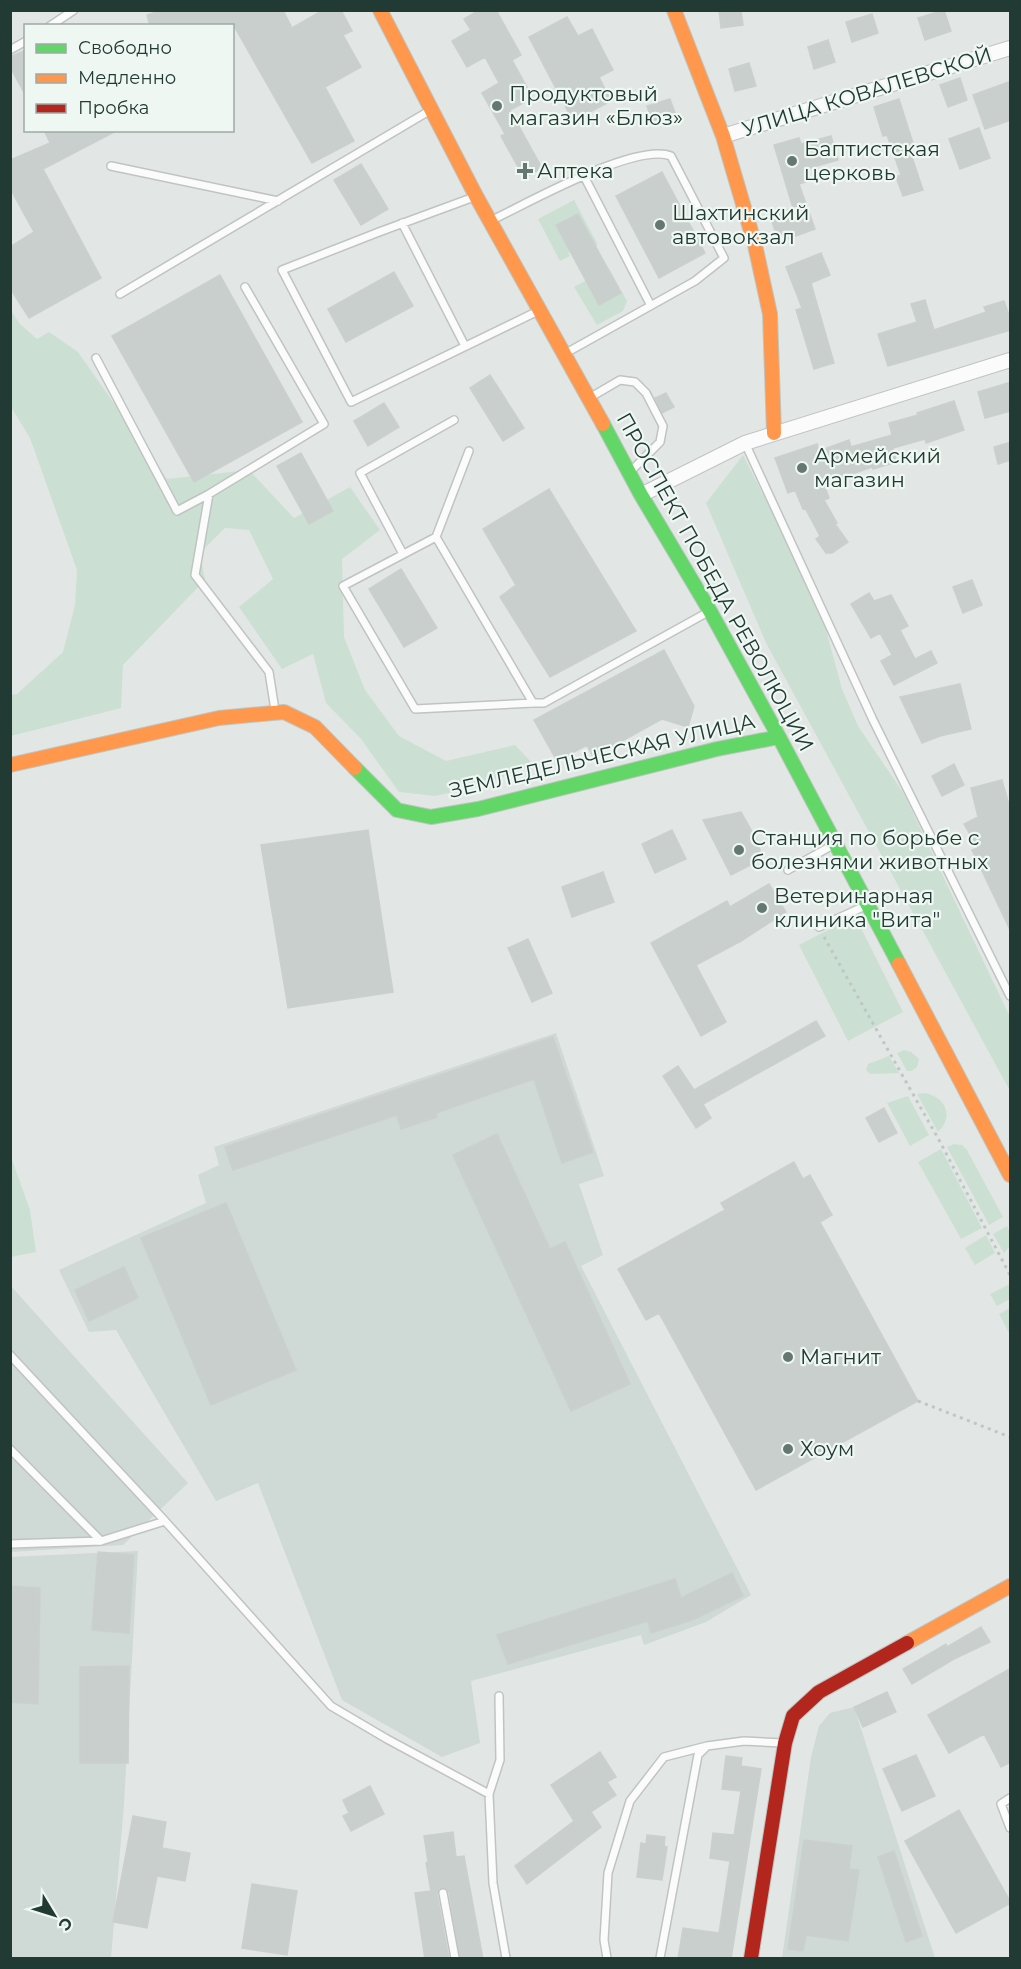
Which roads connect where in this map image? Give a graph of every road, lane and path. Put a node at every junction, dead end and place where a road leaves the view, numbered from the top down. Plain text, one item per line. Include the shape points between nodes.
1 (74, 10) edge
2 (380, 10) edge
3 (674, 10) edge
4 (53, 24) edge
5 (24, 42) edge
6 (1011, 48) edge
7 (10, 50) edge
8 (431, 109) junction
9 (723, 136) junction
10 (111, 166) dead end
11 (584, 176) junction
12 (476, 196) junction
13 (278, 201) junction
14 (490, 221) junction
15 (402, 223) junction
16 (245, 287) dead end
17 (120, 294) dead end
18 (650, 304) junction
19 (539, 310) junction
20 (465, 346) junction
21 (564, 354) junction
22 (96, 358) dead end
23 (1011, 360) edge
24 (588, 398) junction
25 (454, 420) dead end
26 (774, 433) junction
27 (745, 444) junction
28 (469, 451) dead end
29 (630, 472) junction
30 (209, 494) junction
31 (641, 495) junction
32 (436, 537) junction
33 (403, 554) junction
34 (710, 611) junction
35 (532, 703) junction
36 (275, 713) junction
37 (779, 737) junction
38 (10, 765) edge
39 (835, 844) junction
40 (788, 870) dead end
41 (867, 905) junction
42 (819, 927) joint
43 (1011, 996) edge
44 (1011, 1175) edge
45 (1011, 1275) edge
46 (10, 1355) edge
47 (918, 1401) dead end
48 (1011, 1437) edge
49 (10, 1449) edge
50 (165, 1521) junction
51 (101, 1540) junction
52 (10, 1544) edge
53 (1011, 1586) edge
54 (499, 1696) dead end
55 (785, 1743) junction
56 (707, 1746) junction
57 (489, 1794) junction
58 (1011, 1798) edge
59 (1011, 1828) edge
60 (443, 1893) dead end
61 (455, 1959) edge
62 (506, 1959) edge
63 (608, 1959) edge
64 (660, 1959) edge
65 (751, 1959) edge

1 - 4 lane
2 - 8 main road, ПРОСПЕКТ ПОБЕДА РЕВОЛЮЦИИ
3 - 9 main road
5 - 7 lane
6 - 9 street, УЛИЦА КОВАЛЕВСКОЙ
8 - 12 main road, ПРОСПЕКТ ПОБЕДА РЕВОЛЮЦИИ
8 - 13 lane
9 - 26 main road via 755,245 770,314
10 - 13 lane
11 - 14 lane
11 - 18 lane
11 - 18 lane via 650,153 671,156 724,258 694,281
12 - 14 main road, ПРОСПЕКТ ПОБЕДА РЕВОЛЮЦИИ
12 - 15 lane
13 - 17 lane
14 - 19 main road, ПРОСПЕКТ ПОБЕДА РЕВОЛЮЦИИ
15 - 20 lane
15 - 20 lane via 282,270 351,402
16 - 30 lane via 324,424
18 - 21 lane
19 - 20 lane
19 - 21 main road, ПРОСПЕКТ ПОБЕДА РЕВОЛЮЦИИ
21 - 24 main road, ПРОСПЕКТ ПОБЕДА РЕВОЛЮЦИИ
22 - 30 lane via 177,511
23 - 26 street
24 - 29 main road, ПРОСПЕКТ ПОБЕДА РЕВОЛЮЦИИ
24 - 29 lane via 620,380 635,382 646,393 663,426 660,442
25 - 33 lane via 360,473
26 - 27 street
27 - 31 street
27 - 43 lane via 873,720
28 - 32 lane
29 - 31 main road, ПРОСПЕКТ ПОБЕДА РЕВОЛЮЦИИ
30 - 36 lane via 195,575 269,672
31 - 34 main road, ПРОСПЕКТ ПОБЕДА РЕВОЛЮЦИИ
32 - 33 lane
32 - 35 lane
33 - 35 lane via 343,585 415,709
34 - 35 lane via 544,702
34 - 37 main road, ПРОСПЕКТ ПОБЕДА РЕВОЛЮЦИИ
36 - 37 main road, ЗЕМЛЕДЕЛЬЧЕСКАЯ УЛИЦА via 284,712 315,727 397,810 431,817
36 - 38 main road, ЗЕМЛЕДЕЛЬЧЕСКАЯ УЛИЦА via 219,718
37 - 39 main road, ПРОСПЕКТ ПОБЕДА РЕВОЛЮЦИИ
39 - 40 lane
39 - 41 main road, ПРОСПЕКТ ПОБЕДА РЕВОЛЮЦИИ
41 - 42 lane
41 - 44 main road, ПРОСПЕКТ ПОБЕДА РЕВОЛЮЦИИ
42 - 45 path
46 - 50 lane
47 - 48 path
49 - 51 lane
50 - 51 lane
50 - 57 lane via 331,1706
51 - 52 lane
53 - 55 main road via 819,1692 793,1716
54 - 57 lane via 500,1760
55 - 56 lane
55 - 65 main road
56 - 63 lane via 664,1757 630,1801 608,1873 604,1940
56 - 64 lane via 698,1755
57 - 62 lane via 492,1883
58 - 59 lane via 1001,1804
60 - 61 lane

